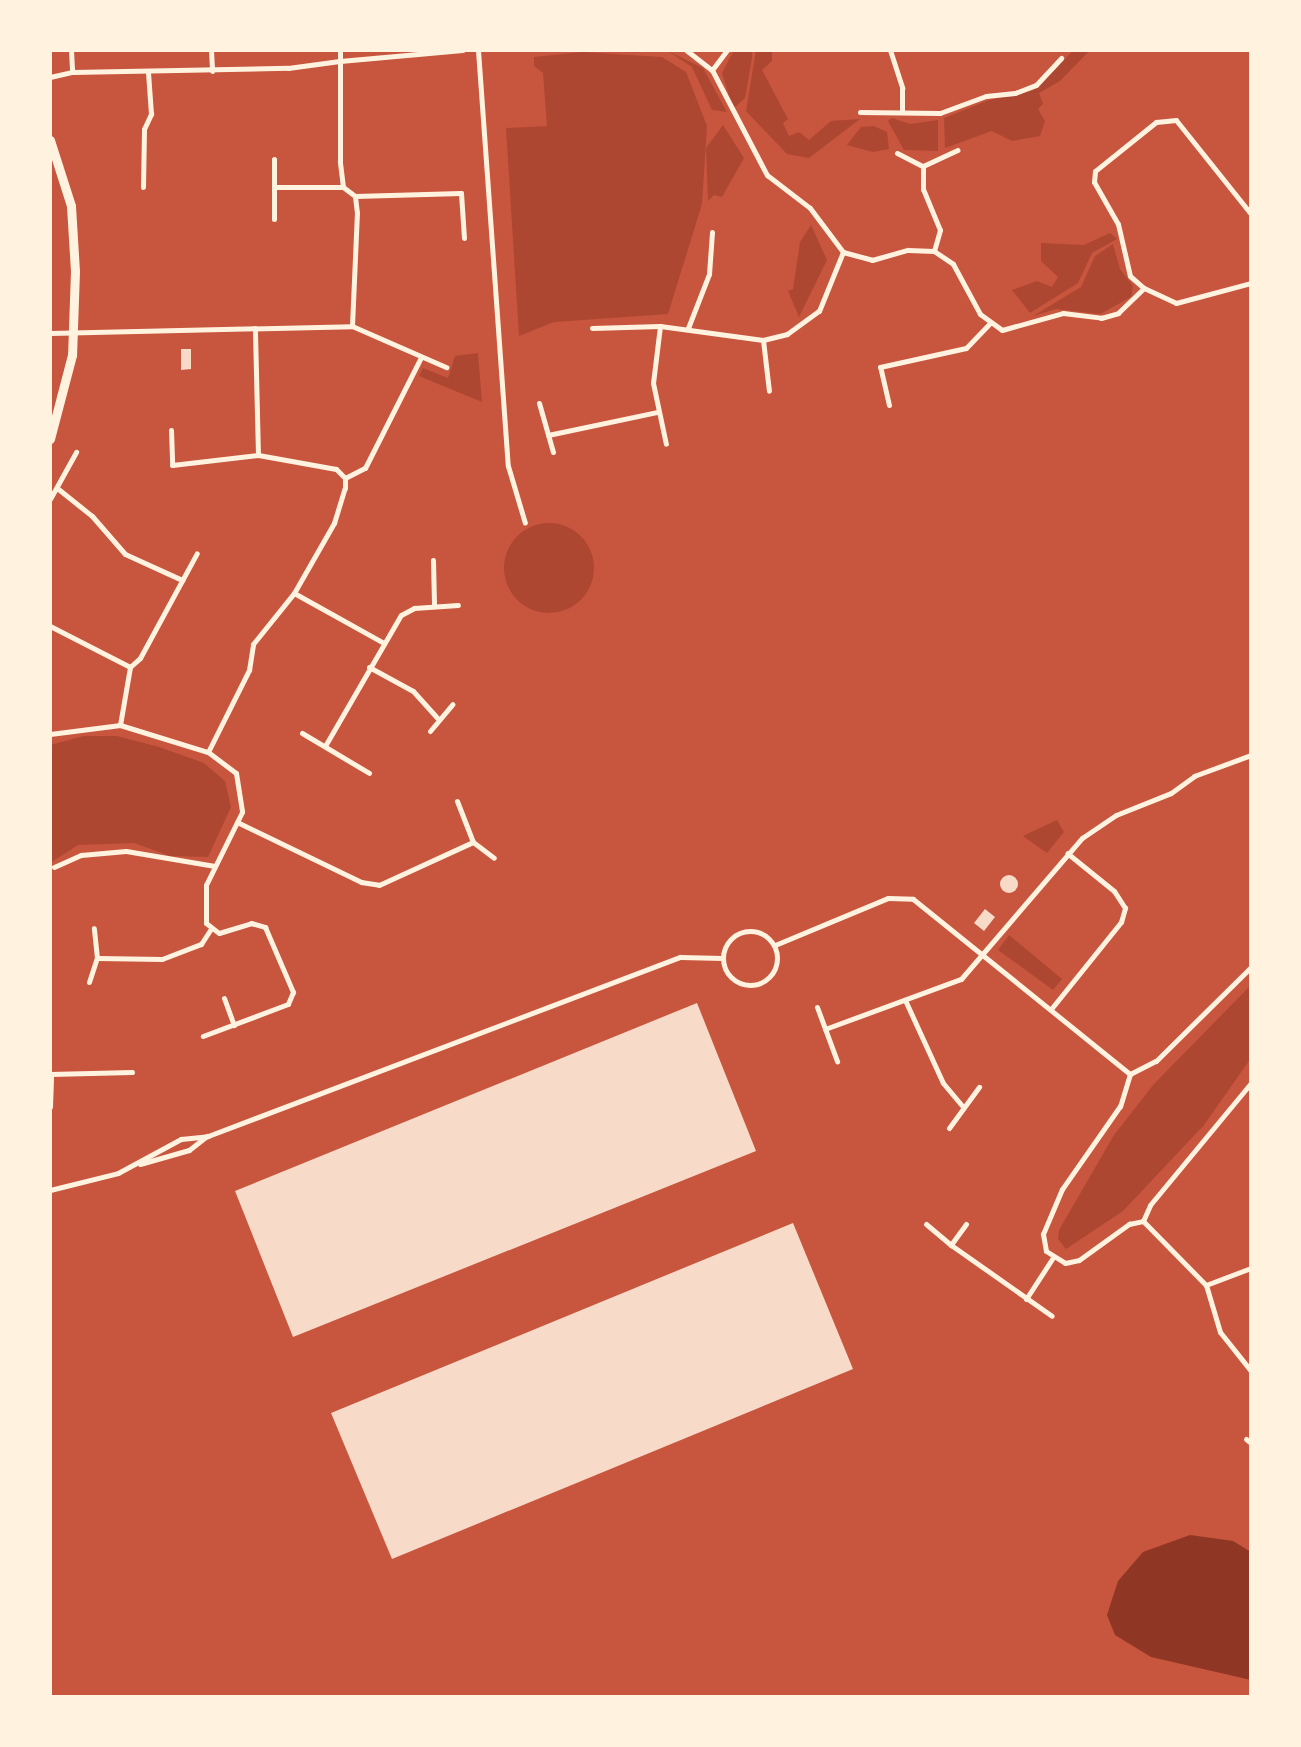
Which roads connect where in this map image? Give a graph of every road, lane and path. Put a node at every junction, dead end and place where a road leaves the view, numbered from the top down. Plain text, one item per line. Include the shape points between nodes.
1 (71, 50) edge
2 (211, 50) edge
3 (340, 50) edge
4 (463, 50) edge
5 (478, 50) edge
6 (686, 50) edge
7 (727, 50) edge
8 (890, 50) edge
9 (1061, 58) dead end
10 (340, 61) junction
11 (712, 70) junction
12 (212, 71) junction
13 (72, 72) junction
14 (148, 72) junction
15 (50, 77) edge
16 (860, 112) dead end
17 (902, 112) junction
18 (50, 140) edge
19 (957, 150) dead end
20 (897, 153) dead end
21 (274, 159) dead end
22 (923, 166) junction
23 (143, 187) dead end
24 (274, 187) junction
25 (343, 187) junction
26 (355, 196) junction
27 (1251, 214) edge
28 (274, 219) dead end
29 (712, 232) dead end
30 (464, 238) dead end
31 (934, 251) junction
32 (843, 252) junction
33 (1251, 283) edge
34 (1144, 288) junction
35 (990, 323) junction
36 (352, 326) junction
37 (660, 326) junction
38 (255, 328) junction
39 (592, 328) dead end
40 (688, 328) junction
41 (50, 333) edge
42 (74, 333) junction
43 (763, 340) junction
44 (421, 357) junction
45 (446, 367) dead end
46 (769, 391) dead end
47 (539, 403) dead end
48 (889, 405) dead end
49 (657, 412) junction
50 (171, 430) dead end
51 (548, 435) junction
52 (50, 439) edge
53 (666, 444) dead end
54 (76, 452) dead end
55 (553, 452) dead end
56 (258, 455) junction
57 (345, 478) junction
58 (57, 488) junction
59 (50, 499) edge
60 (525, 523) dead end
61 (197, 553) dead end
62 (433, 560) dead end
63 (182, 580) junction
64 (294, 593) junction
65 (434, 605) junction
66 (458, 605) dead end
67 (50, 626) edge
68 (382, 642) junction
69 (130, 667) junction
70 (369, 667) junction
71 (453, 704) dead end
72 (437, 718) junction
73 (120, 725) junction
74 (430, 731) dead end
75 (302, 733) dead end
76 (50, 734) edge
77 (325, 746) junction
78 (208, 752) junction
79 (1251, 755) edge
80 (369, 773) dead end
81 (457, 801) dead end
82 (237, 822) junction
83 (473, 842) junction
84 (1067, 853) junction
85 (494, 858) dead end
86 (215, 866) junction
87 (54, 867) dead end
88 (94, 928) dead end
89 (210, 930) junction
90 (775, 945) junction
91 (982, 954) junction
92 (97, 958) junction
93 (723, 958) junction
94 (1251, 967) edge
95 (89, 982) dead end
96 (224, 998) dead end
97 (905, 1000) junction
98 (817, 1007) dead end
99 (1051, 1009) junction
100 (234, 1025) junction
101 (825, 1029) junction
102 (203, 1036) dead end
103 (837, 1061) dead end
104 (132, 1072) dead end
105 (51, 1074) edge
106 (1130, 1074) junction
107 (1251, 1083) edge
108 (979, 1087) dead end
109 (50, 1107) edge
110 (963, 1107) junction
111 (949, 1128) dead end
112 (208, 1136) junction
113 (135, 1165) junction
114 (50, 1190) edge
115 (1143, 1221) junction
116 (926, 1224) dead end
117 (966, 1224) dead end
118 (951, 1245) junction
119 (1052, 1259) junction
120 (1251, 1268) edge
121 (1206, 1285) junction
122 (1026, 1299) junction
123 (1052, 1316) dead end
124 (1251, 1371) edge

1 - 13 street
2 - 12 street
3 - 10 street
4 - 10 street
5 - 60 street via 508,466
6 - 11 street
7 - 11 street
8 - 17 street via 902,88
9 - 17 street via 1036,85 1015,93 986,96 940,113
10 - 12 street
10 - 25 street
11 - 32 street via 767,175 810,208
12 - 14 street
13 - 14 street
13 - 15 street
14 - 23 street via 151,114 144,129
16 - 17 street
18 - 42 main road via 74,223
19 - 22 street
20 - 22 street
21 - 24 street
22 - 31 street via 923,189 940,230
24 - 25 street
24 - 28 street
25 - 26 street
26 - 30 street via 461,193
26 - 36 street
27 - 34 street via 1198,150 1185,125 1176,120 1156,122 1101,163 1094,182 1113,208 1130,276
29 - 40 street via 709,274 693,303
31 - 32 street via 908,250 872,260
31 - 35 street via 953,264
32 - 43 street via 819,311 787,334
33 - 34 street via 1176,303
34 - 35 street via 1118,313 1101,318 1063,313 1002,330
35 - 48 street via 966,348 880,367
36 - 38 street
36 - 44 street
37 - 39 street
37 - 40 street
37 - 49 street via 653,383
38 - 42 street
38 - 56 street
40 - 43 street
41 - 42 street
42 - 52 main road via 65,391
43 - 46 street
44 - 45 street
44 - 57 street via 365,468
47 - 51 street
49 - 51 street
49 - 53 street
50 - 56 street via 172,465
51 - 55 street
54 - 58 street
56 - 57 street via 336,469
57 - 64 street via 334,523
58 - 59 street
58 - 63 street via 92,516 125,554
61 - 63 street
62 - 65 street
63 - 69 street
64 - 68 street
64 - 78 street via 253,644 249,670
65 - 66 street
65 - 68 street via 401,615
67 - 69 street
68 - 70 street
69 - 73 street
70 - 72 street via 413,691
70 - 77 street
71 - 72 street
72 - 74 street
73 - 76 street
73 - 78 street
75 - 77 street
77 - 80 street
78 - 82 street via 236,773 244,800
79 - 84 street via 1116,815
81 - 83 street
82 - 83 street via 361,882 379,885
82 - 86 street
83 - 85 street
84 - 91 street
84 - 99 street via 1114,891 1125,908 1112,934
86 - 87 street via 126,851 81,855
86 - 89 street via 203,897
88 - 92 street
89 - 92 street via 201,944 162,959
89 - 100 street via 225,932 251,923 265,927 292,985 288,1004
90 - 91 street via 902,897 924,906
90 - 93 street via 761,933 744,932 729,941
90 - 93 street via 774,973 759,984 734,981
91 - 97 street via 961,979
91 - 99 street
92 - 95 street
93 - 112 street via 680,957
94 - 106 street via 1156,1061
96 - 100 street
97 - 101 street
97 - 110 street via 943,1083
98 - 101 street
99 - 106 street
100 - 102 street
101 - 103 street
104 - 105 street
105 - 109 street
106 - 119 street via 1120,1106 1075,1168 1051,1214 1043,1234
107 - 115 street via 1150,1205
108 - 110 street
110 - 111 street
112 - 113 street via 189,1150
112 - 113 street via 181,1139
113 - 114 street
115 - 119 street via 1129,1224 1079,1260
115 - 121 street
116 - 118 street
117 - 118 street
118 - 122 street
119 - 122 street
120 - 121 street
121 - 124 street via 1220,1332
122 - 123 street

